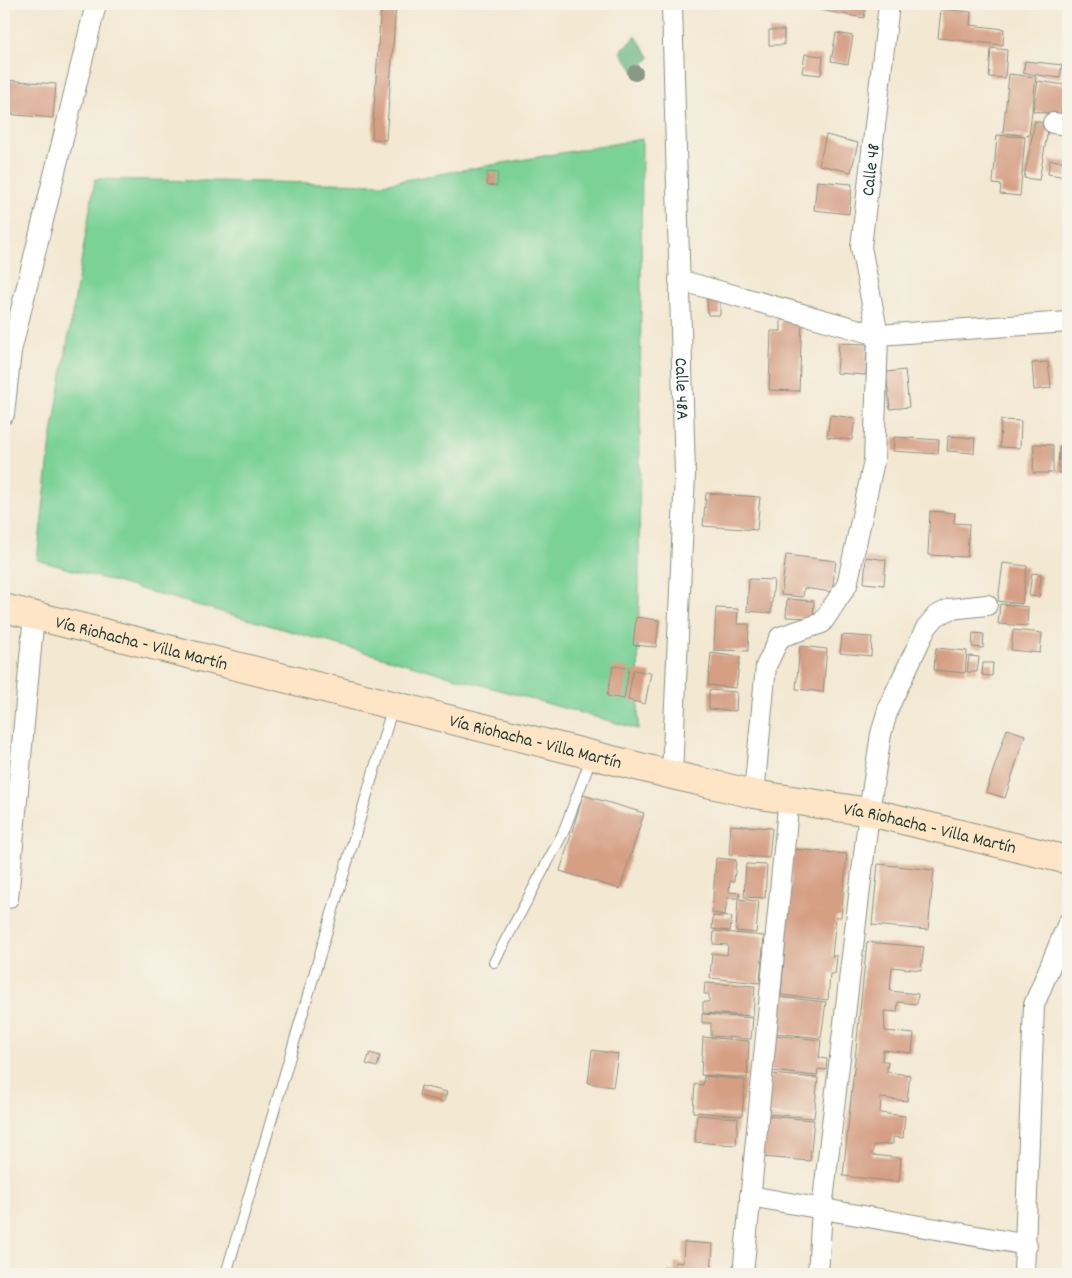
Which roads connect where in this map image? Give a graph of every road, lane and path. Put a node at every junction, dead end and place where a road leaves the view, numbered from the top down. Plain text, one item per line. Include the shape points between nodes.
1 (96, 4) edge
2 (672, 4) edge
3 (889, 4) edge
4 (679, 280) junction
5 (1068, 322) edge
6 (878, 335) junction
7 (4, 414) edge
8 (987, 605) dead end
9 (4, 608) edge
10 (34, 615) junction
11 (393, 705) junction
12 (593, 755) junction
13 (672, 775) junction
14 (754, 794) junction
15 (789, 798) junction
16 (868, 812) junction
17 (1068, 860) edge
18 (8, 898) dead end
19 (1068, 923) edge
20 (494, 962) dead end
21 (750, 1196) junction
22 (822, 1209) junction
23 (1027, 1245) junction
24 (226, 1274) edge
25 (744, 1274) edge
26 (818, 1274) edge
27 (1024, 1274) edge

1 - 7 street via 11,351
2 - 4 street, Calle 48A
3 - 6 street, Calle 48 via 861,247
4 - 6 street
4 - 13 street, Calle 48A via 685,474
5 - 6 street
6 - 14 street, Calle 48 via 874,461 847,585 822,623 780,637 766,666
8 - 16 street via 950,609 936,616 926,628 889,706
9 - 10 main road, Vía Riohacha - Villa Martín
10 - 11 main road, Vía Riohacha - Villa Martín
10 - 18 street
11 - 12 main road, Vía Riohacha - Villa Martín
11 - 24 lane
12 - 13 main road, Vía Riohacha - Villa Martín
12 - 20 lane via 563,833
13 - 14 main road, Vía Riohacha - Villa Martín
14 - 15 main road, Vía Riohacha - Villa Martín
15 - 16 main road, Vía Riohacha - Villa Martín
15 - 21 street
16 - 17 main road, Vía Riohacha - Villa Martín
16 - 22 street
19 - 23 street via 1034,1005
21 - 22 street
21 - 25 street
22 - 23 street
22 - 26 street
23 - 27 street

